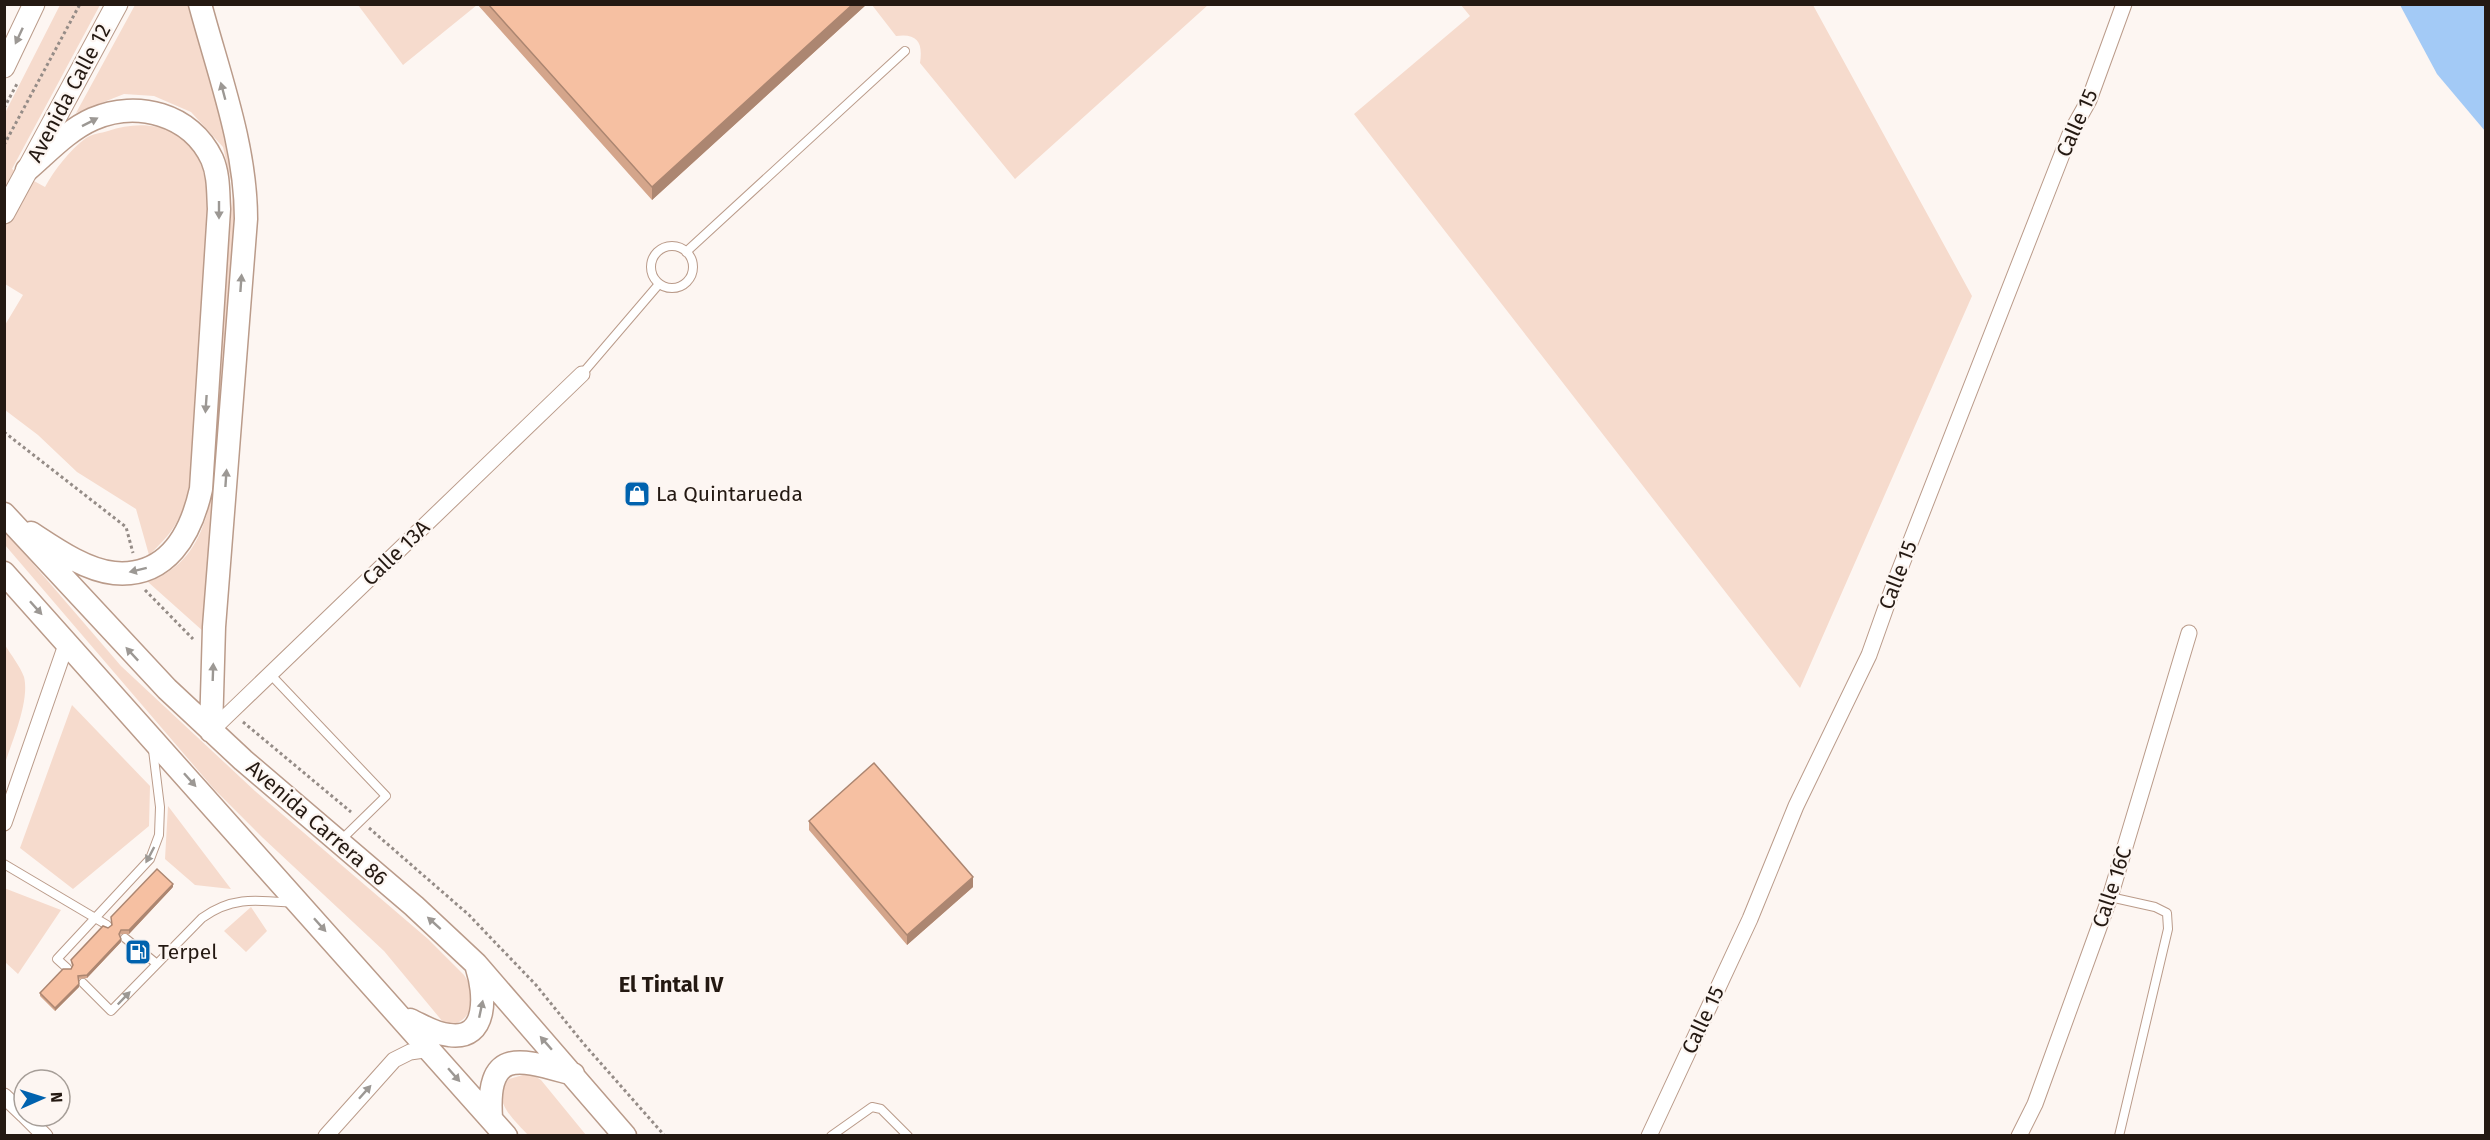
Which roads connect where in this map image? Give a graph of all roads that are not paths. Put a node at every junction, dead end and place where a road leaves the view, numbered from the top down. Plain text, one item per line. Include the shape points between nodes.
1 (34, 4) edge
2 (117, 4) edge
3 (200, 4) edge
4 (2124, 4) edge
5 (905, 51) dead end
6 (4, 67) edge
7 (27, 170) junction
8 (4, 213) edge
9 (686, 252) junction
10 (659, 284) junction
11 (582, 375) joint
12 (7, 516) edge
13 (4, 573) edge
14 (2188, 633) dead end
15 (67, 642) junction
16 (270, 674) junction
17 (211, 731) junction
18 (151, 737) junction
19 (5, 819) edge
20 (339, 842) junction
21 (4, 864) edge
22 (2110, 897) junction
23 (300, 904) junction
24 (97, 916) junction
25 (107, 925) edge
26 (124, 938) dead end
27 (157, 964) junction
28 (476, 964) junction
29 (67, 968) edge
30 (83, 983) dead end
31 (400, 1016) junction
32 (431, 1049) junction
33 (573, 1074) junction
34 (491, 1118) junction
35 (326, 1136) edge
36 (506, 1136) edge
37 (625, 1136) edge
38 (831, 1136) edge
39 (908, 1136) edge
40 (1649, 1136) edge
41 (2019, 1136) edge
42 (2119, 1136) edge

1 -> 6 main road
2 - 7 main road, Avenida Calle 12
17 -> 3 main road via 214,627 246,187
4 - 40 street, Calle 15 via 1869,655 1796,806 1750,919
5 - 9 lane
7 - 8 main road, Avenida Calle 12
7 -> 12 main road via 68,134 92,120 115,112 145,111 175,119 196,134 212,159 218,180 219,209 201,489 187,533 159,561 138,572 112,573 48,544
9 - 10 lane via 692,267 685,283 676,288
9 - 10 lane via 676,247 658,251 651,267
10 - 11 lane
11 - 16 street, Calle 13A
17 -> 12 main road, Avenida Carrera 86 via 142,665
13 -> 15 main road
14 - 22 street, Calle 16C
15 - 18 main road
15 - 19 street
16 - 17 street, Calle 13A
16 - 20 lane via 386,796
17 - 20 main road, Avenida Carrera 86
18 -> 23 main road
18 -> 24 lane via 160,807 159,835 150,859
28 -> 20 main road, Avenida Carrera 86
21 - 24 lane
22 - 41 street, Calle 16C via 2035,1104
22 - 42 lane via 2167,913 2168,929
23 - 27 lane via 250,900 217,907
23 -> 31 main road
24 - 25 lane
24 - 29 lane via 57,959
26 - 27 lane
30 -> 27 lane via 111,1011
31 -> 28 main road via 440,1034 459,1036 471,1031 484,1001
33 -> 28 main road, Avenida Carrera 86
31 - 32 main road
32 -> 34 main road
35 -> 32 street via 394,1060 410,1052
33 - 34 main road via 524,1061 510,1064 491,1085
33 - 37 main road, Avenida Carrera 86
34 - 36 main road
38 - 39 lane via 872,1107 881,1109

